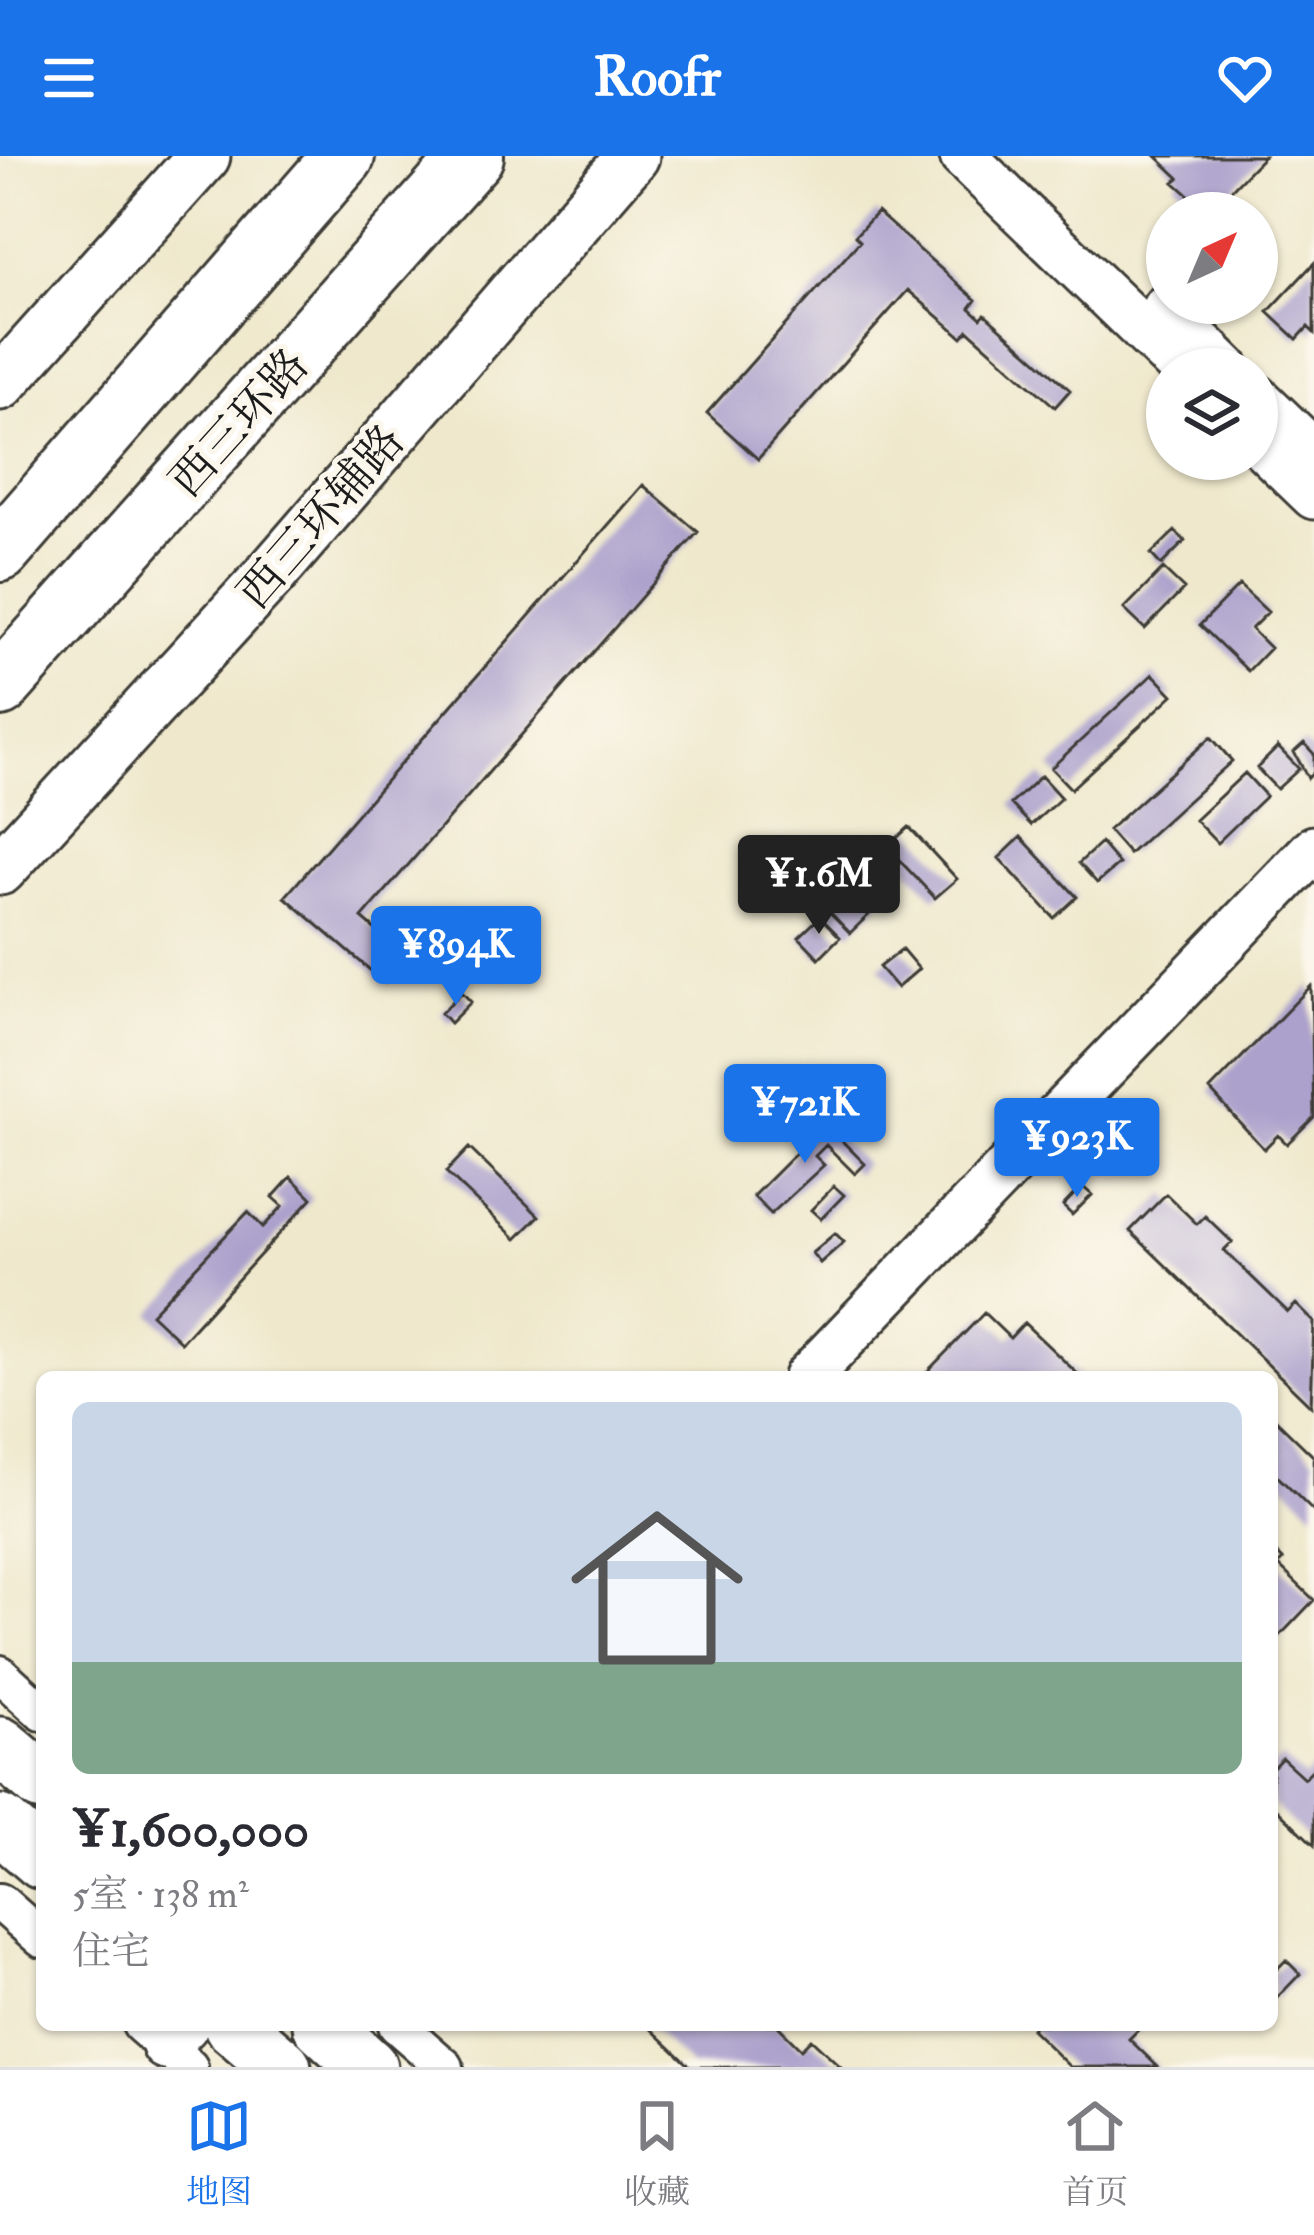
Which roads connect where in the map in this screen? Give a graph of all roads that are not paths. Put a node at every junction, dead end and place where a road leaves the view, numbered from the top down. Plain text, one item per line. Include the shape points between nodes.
1 (204, 156) edge
2 (344, 156) edge
3 (473, 156) edge
4 (633, 156) edge
5 (963, 156) edge
6 (1008, 156) edge
7 (1161, 348) edge
8 (1205, 348) edge
9 (0, 384) edge
10 (1278, 418) edge
11 (1314, 453) edge
12 (1278, 461) edge
13 (1314, 496) edge
14 (0, 551) edge
15 (0, 686) edge
16 (1314, 849) edge
17 (0, 869) edge
18 (813, 1371) edge
19 (0, 1674) edge
20 (36, 1707) edge
21 (0, 1746) edge
22 (36, 1777) edge
23 (0, 1824) edge
24 (36, 1855) edge
25 (0, 1902) edge
26 (36, 1934) edge
27 (240, 2031) edge
28 (329, 2031) edge
29 (405, 2031) edge
30 (282, 2067) edge
31 (368, 2067) edge
32 (445, 2067) edge

1 - 9 main road
2 - 14 highway, 西三环路
3 - 15 highway, 西三环路
4 - 17 main road, 西三环辅路 via 270,575
5 - 7 street
6 - 8 street
10 - 11 street
12 - 13 street
16 - 18 street
19 - 20 street
21 - 22 main road
23 - 24 main road
25 - 26 street
27 - 30 main road
28 - 31 main road
29 - 32 street

